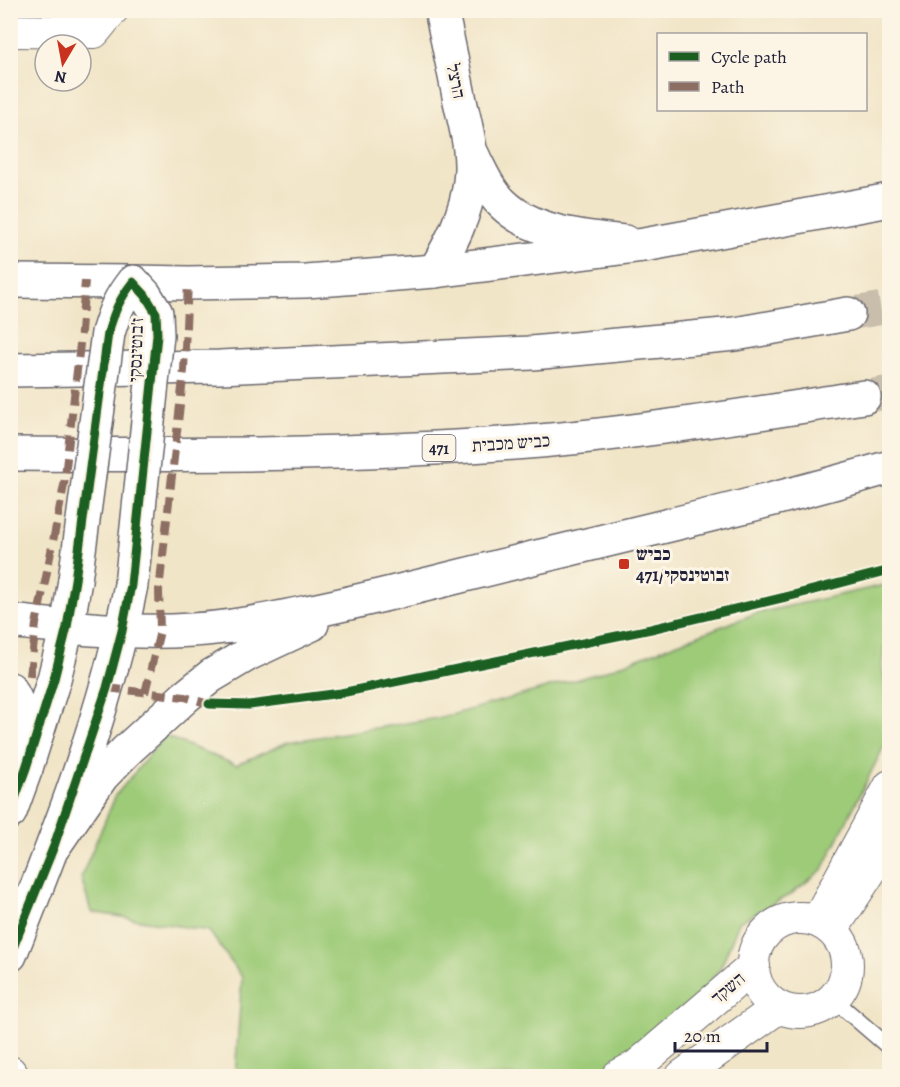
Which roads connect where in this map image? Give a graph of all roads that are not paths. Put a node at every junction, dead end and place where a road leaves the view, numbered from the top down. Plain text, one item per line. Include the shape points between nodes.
1 (112, 10) edge
2 (441, 10) edge
3 (10, 31) edge
4 (471, 153) junction
5 (890, 200) edge
6 (644, 245) junction
7 (435, 272) junction
8 (10, 281) edge
9 (133, 282) junction
10 (848, 314) tunnel mouth
11 (10, 370) edge
12 (864, 397) tunnel mouth
13 (10, 454) edge
14 (890, 467) edge
15 (363, 601) junction
16 (10, 621) edge
17 (68, 627) junction
18 (122, 631) junction
19 (10, 689) edge
20 (27, 768) junction
21 (890, 786) edge
22 (10, 813) edge
23 (890, 841) edge
24 (54, 846) junction
25 (824, 926) junction
26 (10, 955) edge
27 (754, 966) junction
28 (833, 999) junction
29 (779, 1007) junction
30 (890, 1048) edge
31 (10, 1072) edge
32 (13, 1077) edge
33 (618, 1077) edge
34 (682, 1077) edge

1 - 3 street via 94,32
2 - 4 main road, הרצל
4 - 6 main road via 502,203 517,215 544,228 582,237
4 - 7 main road via 467,201
5 - 6 main road
6 - 7 main road
7 - 9 main road via 306,280
8 - 9 main road
9 - 17 main road, ז'בוטינסקי, bridge via 121,297 108,333
9 - 18 main road, ז'בוטינסקי, bridge via 156,313 157,335 131,585
10 - 11 main road via 735,334 532,353 220,367
12 - 13 main road, כביש מכבית / 471 via 658,428 528,442 351,452
14 - 15 main road
15 - 18 main road via 249,624
15 - 24 main road via 248,654 211,676 102,776
16 - 17 main road
17 - 18 main road
17 - 20 main road, ז'בוטינסקי
18 - 24 main road, ז'בוטינסקי
19 - 20 main road via 26,729
20 - 22 main road, ז'בוטינסקי
21 - 25 street
23 - 25 street
24 - 26 main road, ז'בוטינסקי
25 - 27 street via 801,918 776,925 763,936
25 - 28 street via 839,939 846,954 843,986
27 - 29 street via 766,997
27 - 33 street, השקד via 637,1066
28 - 29 street via 811,1011
28 - 30 lane
29 - 34 street
31 - 32 street

